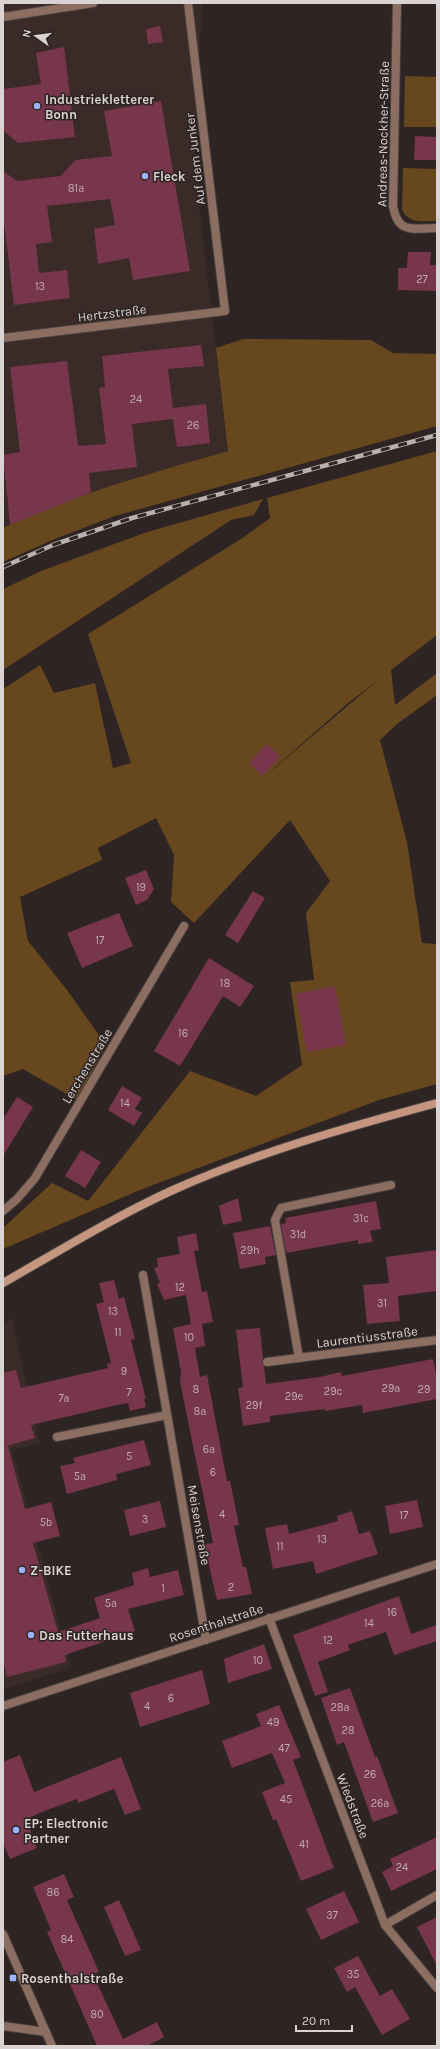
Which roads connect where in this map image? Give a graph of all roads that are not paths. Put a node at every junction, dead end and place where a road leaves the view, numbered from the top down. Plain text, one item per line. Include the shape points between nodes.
1 (93, 3) edge
2 (188, 3) edge
3 (397, 3) edge
4 (3, 17) edge
5 (437, 228) edge
6 (225, 311) joint
7 (3, 338) edge
8 (184, 926) dead end
9 (437, 1103) edge
10 (391, 1185) dead end
11 (3, 1211) edge
12 (143, 1275) dead end
13 (3, 1283) edge
14 (437, 1340) edge
15 (299, 1358) junction
16 (268, 1362) dead end
17 (168, 1415) junction
18 (57, 1437) dead end
19 (437, 1564) edge
20 (269, 1618) junction
21 (206, 1640) junction
22 (3, 1706) edge
23 (437, 1895) edge
24 (385, 1925) junction
25 (3, 1934) edge
26 (437, 1988) edge
27 (3, 2026) edge
28 (46, 2032) junction
29 (52, 2046) edge

1 - 4 street
2 - 6 street, Auf dem Junker
3 - 5 street, Andreas-Nockher-Straße via 393,206 398,224 405,228
6 - 7 street, Hertzstraße
8 - 11 street, Lerchenstraße via 35,1178
9 - 13 main road via 284,1147 195,1181 129,1212
10 - 15 street, Laurentiusstraße via 281,1208 275,1220
12 - 17 street, Meisenstraße
14 - 15 street, Laurentiusstraße
15 - 16 street, Laurentiusstraße
17 - 18 street
17 - 21 street, Meisenstraße
19 - 20 street, Rosenthalstraße
20 - 21 street, Rosenthalstraße
20 - 24 street, Wiedstraße
21 - 22 street, Rosenthalstraße
23 - 24 street
24 - 26 street, Wiedstraße
25 - 28 street
27 - 28 street
28 - 29 street

